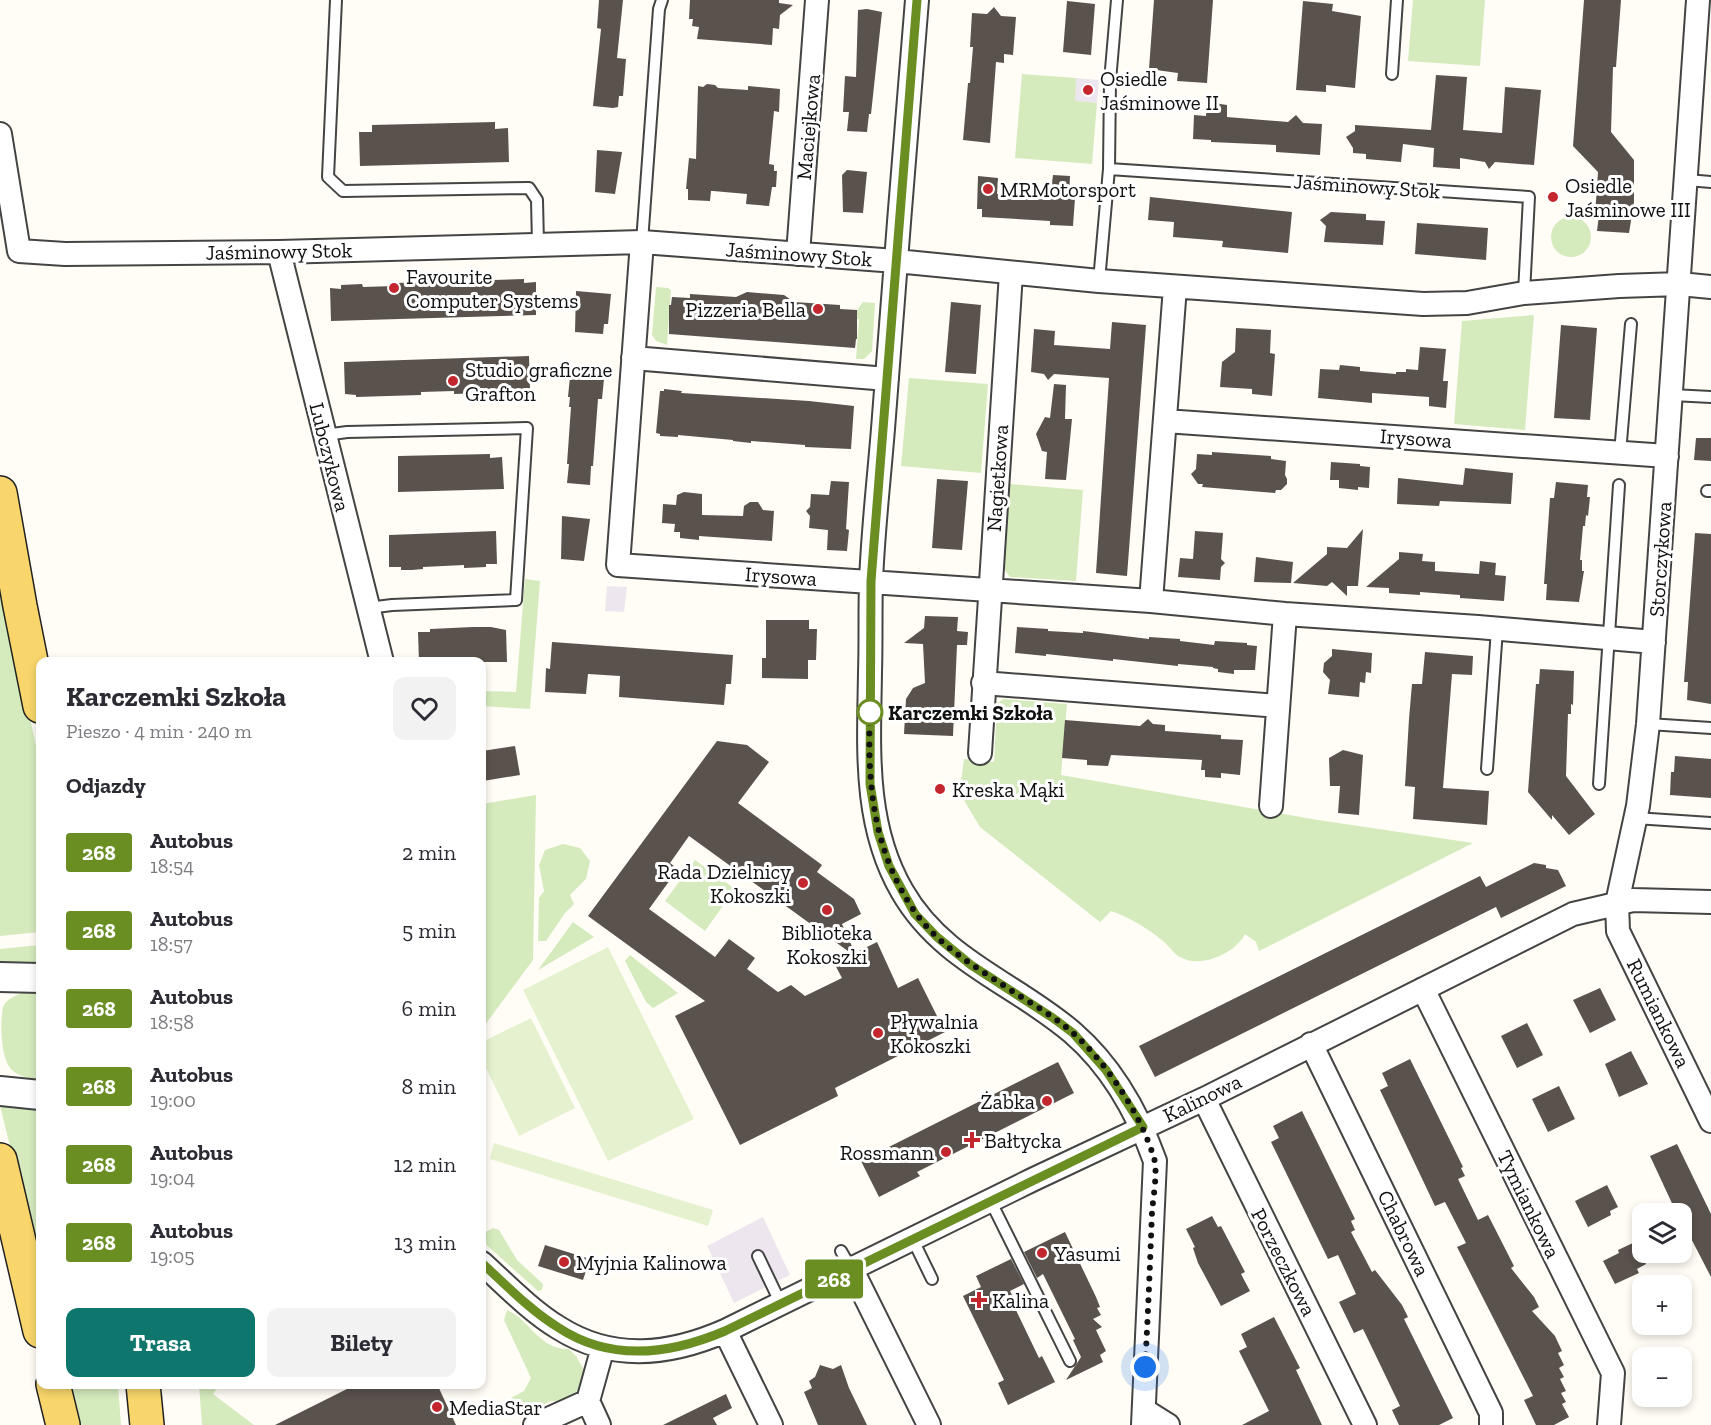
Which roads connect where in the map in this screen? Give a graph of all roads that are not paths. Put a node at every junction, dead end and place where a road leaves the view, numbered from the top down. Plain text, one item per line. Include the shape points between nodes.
1 (336, 0) edge
2 (662, 0) edge
3 (817, 0) edge
4 (917, 0) edge
5 (1117, 0) edge
6 (1397, 0) edge
7 (1698, 0) edge
8 (1392, 74) dead end
9 (0, 134) edge
10 (1109, 169) junction
11 (1687, 180) junction
12 (1711, 182) edge
13 (642, 242) junction
14 (538, 244) junction
15 (279, 252) junction
16 (798, 254) junction
17 (896, 261) junction
18 (1011, 273) junction
19 (1099, 281) junction
20 (1680, 284) junction
21 (1711, 286) edge
22 (1175, 287) junction
23 (1524, 293) junction
24 (1630, 324) dead end
25 (633, 358) junction
26 (886, 379) junction
27 (1672, 395) junction
28 (1711, 397) edge
29 (1165, 420) junction
30 (325, 435) junction
31 (1620, 453) junction
32 (1667, 456) junction
33 (1619, 485) dead end
34 (0, 493) edge
35 (871, 581) junction
36 (990, 591) junction
37 (1151, 600) junction
38 (368, 609) junction
39 (1285, 614) junction
40 (1497, 629) junction
41 (1609, 639) junction
42 (1654, 642) junction
43 (381, 657) edge
44 (983, 683) junction
45 (36, 686) edge
46 (1278, 706) junction
47 (1648, 724) junction
48 (1711, 728) edge
49 (980, 753) dead end
50 (1487, 769) dead end
51 (1599, 784) dead end
52 (1271, 806) dead end
53 (1635, 818) junction
54 (1711, 823) edge
55 (1711, 902) edge
56 (1617, 903) junction
57 (0, 977) edge
58 (36, 978) edge
59 (1423, 989) junction
60 (1311, 1044) junction
61 (0, 1091) edge
62 (36, 1095) edge
63 (1204, 1099) junction
64 (1711, 1120) edge
65 (1143, 1127) junction
66 (0, 1160) edge
67 (990, 1200) junction
68 (913, 1240) junction
69 (758, 1256) dead end
70 (846, 1261) junction
71 (486, 1266) edge
72 (932, 1279) dead end
73 (781, 1305) junction
74 (36, 1314) edge
75 (725, 1331) junction
76 (603, 1347) junction
77 (1070, 1361) dead end
78 (54, 1389) edge
79 (143, 1389) edge
80 (588, 1401) junction
81 (1143, 1418) edge
82 (63, 1425) edge
83 (147, 1425) edge
84 (535, 1425) edge
85 (599, 1425) edge
86 (771, 1425) edge
87 (929, 1425) edge
88 (1168, 1425) edge
89 (1365, 1425) edge
90 (1491, 1425) edge
91 (1609, 1425) edge

1 - 14 lane via 328,177 343,191 529,188 537,200
2 - 13 lane
3 - 16 street, Maciejkowa
4 - 17 street
5 - 10 lane via 1110,81
6 - 8 lane
7 - 11 street, Storczykowa
9 - 15 street, Jaśminowy Stok via 19,251
10 - 19 lane
10 - 23 lane, Jaśminowy Stok via 1529,197
11 - 12 lane
11 - 20 street, Storczykowa
13 - 14 street, Jaśminowy Stok
13 - 16 street, Jaśminowy Stok
13 - 25 street, Irysowa
14 - 15 street, Jaśminowy Stok
15 - 30 street, Lubczykowa
16 - 17 street, Jaśminowy Stok
17 - 18 street, Jaśminowy Stok
17 - 26 street
18 - 19 street, Jaśminowy Stok
18 - 36 street, Nagietkowa
19 - 22 street, Jaśminowy Stok
20 - 21 street, Jaśminowy Stok
20 - 23 street, Jaśminowy Stok
20 - 27 street, Storczykowa
22 - 23 street, Jaśminowy Stok via 1423,304 1467,303
22 - 29 street
24 - 31 lane
25 - 26 street
25 - 35 street, Irysowa via 618,565
26 - 35 street
27 - 28 lane
27 - 32 street, Storczykowa
29 - 31 street, Irysowa
29 - 37 street
30 - 38 street, Lubczykowa
30 - 38 lane via 527,428 516,600 392,604
31 - 32 street, Irysowa
32 - 42 street, Storczykowa
33 - 41 lane
34 - 45 main road
35 - 36 street, Irysowa
35 - 65 street via 870,784 878,832 889,866 915,914 937,937 971,965 1053,1018 1087,1047
36 - 37 street, Irysowa
36 - 44 street, Nagietkowa
37 - 39 street, Irysowa
38 - 43 street, Lubczykowa
39 - 40 street, Irysowa
39 - 46 street
40 - 41 street, Irysowa
40 - 50 lane
41 - 42 street, Irysowa
41 - 51 lane
42 - 47 street, Storczykowa
44 - 46 street
44 - 49 street, Nagietkowa
46 - 52 street
47 - 48 lane
47 - 53 street, Storczykowa
53 - 54 lane
53 - 56 street, Storczykowa
55 - 56 street, Kalinowa
56 - 59 street, Kalinowa via 1573,914
56 - 64 street, Rumiankowa via 1618,931
57 - 58 street
59 - 60 street, Kalinowa
59 - 91 street, Tymiankowa via 1613,1373
60 - 63 street, Kalinowa
60 - 90 street, Chabrowa via 1491,1413
61 - 62 street
63 - 65 street, Kalinowa
63 - 89 street, Porzeczkowa
65 - 67 street, Kalinowa
65 - 81 street via 1155,1161
66 - 74 main road
67 - 68 street, Kalinowa
67 - 77 lane
68 - 70 street, Kalinowa
68 - 72 lane
69 - 73 lane
70 - 73 street, Kalinowa
70 - 87 street
71 - 76 street, Kalinowa via 558,1328
73 - 75 street, Kalinowa
75 - 76 street, Kalinowa via 669,1350 639,1352
75 - 86 street
76 - 80 street
78 - 82 main road
79 - 83 main road
80 - 84 street
80 - 85 street
81 - 88 street

